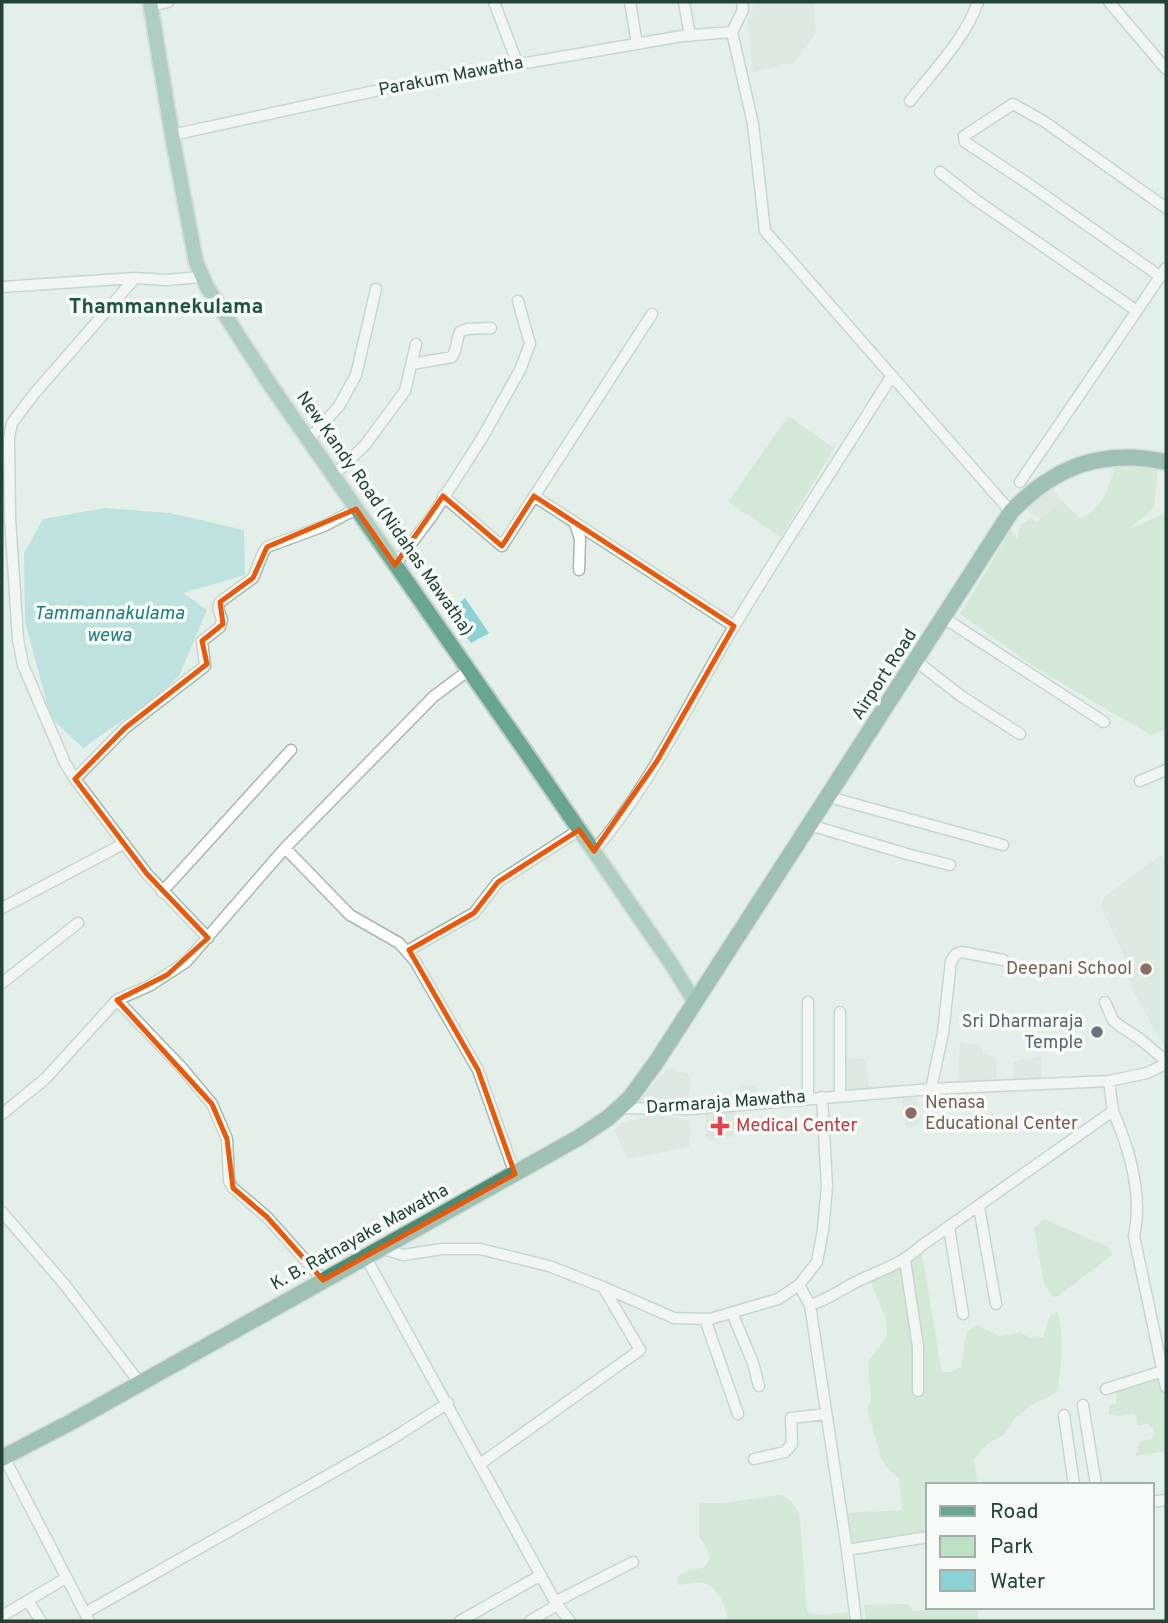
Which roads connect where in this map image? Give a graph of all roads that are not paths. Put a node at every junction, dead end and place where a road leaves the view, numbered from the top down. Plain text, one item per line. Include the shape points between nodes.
1 (168, 2) edge
2 (494, 2) edge
3 (630, 2) edge
4 (684, 2) edge
5 (742, 2) edge
6 (978, 2) edge
7 (1109, 2) edge
8 (150, 4) edge
9 (732, 32) junction
10 (690, 36) junction
11 (637, 44) junction
12 (518, 65) junction
13 (1166, 69) edge
14 (910, 101) dead end
15 (172, 135) junction
16 (940, 173) dead end
17 (1166, 208) edge
18 (1163, 272) edge
19 (202, 277) junction
20 (135, 278) junction
21 (2, 286) edge
22 (376, 289) dead end
23 (518, 301) dead end
24 (1137, 311) junction
25 (652, 314) dead end
26 (491, 328) dead end
27 (416, 344) dead end
28 (412, 364) junction
29 (891, 377) junction
30 (309, 439) junction
31 (1166, 462) edge
32 (334, 475) junction
33 (1020, 482) dead end
34 (443, 496) junction
35 (534, 496) junction
36 (356, 509) junction
37 (1011, 512) junction
38 (6, 518) edge
39 (575, 523) junction
40 (395, 565) junction
41 (579, 569) dead end
42 (944, 618) junction
43 (734, 625) junction
44 (916, 661) junction
45 (469, 670) junction
46 (1104, 722) dead end
47 (1020, 734) dead end
48 (291, 750) dead end
49 (1166, 770) edge
50 (75, 779) junction
51 (1140, 781) dead end
52 (829, 797) junction
53 (810, 825) junction
54 (579, 830) junction
55 (123, 844) junction
56 (1003, 845) dead end
57 (285, 848) junction
58 (594, 851) junction
59 (950, 864) dead end
60 (162, 892) junction
61 (2, 908) edge
62 (78, 923) dead end
63 (208, 938) junction
64 (407, 951) junction
65 (1003, 960) dead end
66 (2, 983) edge
67 (117, 1000) junction
68 (695, 1002) junction
69 (808, 1002) dead end
70 (1105, 1002) dead end
71 (840, 1012) dead end
72 (1166, 1062) edge
73 (1109, 1081) junction
74 (931, 1089) junction
75 (840, 1096) junction
76 (822, 1097) junction
77 (808, 1098) junction
78 (619, 1108) junction
79 (1113, 1111) junction
80 (2, 1114) edge
81 (515, 1174) junction
82 (979, 1207) junction
83 (2, 1212) edge
84 (950, 1227) junction
85 (381, 1248) junction
86 (365, 1256) junction
87 (905, 1260) junction
88 (323, 1280) junction
89 (799, 1285) junction
90 (603, 1287) junction
91 (996, 1304) dead end
92 (810, 1305) junction
93 (732, 1312) junction
94 (963, 1314) dead end
95 (705, 1319) junction
96 (1163, 1371) junction
97 (139, 1382) junction
98 (759, 1387) dead end
99 (1166, 1387) edge
100 (1106, 1389) dead end
101 (918, 1391) dead end
102 (447, 1403) junction
103 (1083, 1405) dead end
104 (738, 1414) dead end
105 (825, 1414) junction
106 (1065, 1415) dead end
107 (3, 1458) edge
108 (754, 1459) dead end
109 (480, 1464) junction
110 (1074, 1483) edge
111 (1096, 1483) edge
112 (926, 1537) edge
113 (847, 1549) junction
114 (633, 1562) dead end
115 (541, 1575) junction
116 (66, 1578) junction
117 (28, 1601) junction
118 (556, 1603) junction
119 (2, 1616) edge
120 (87, 1617) edge
121 (41, 1621) edge
122 (460, 1621) edge
123 (530, 1621) edge
124 (570, 1621) edge
125 (856, 1621) edge

1 - 8 street
2 - 12 street
3 - 11 street
4 - 10 street
5 - 9 street
6 - 14 street via 949,52
7 - 13 street
8 - 15 main road, New Kandy Road (Nidahas Mawatha)
9 - 10 street, Parakum Mawatha
9 - 29 street via 753,124 765,231
10 - 11 street, Parakum Mawatha
11 - 12 street, Parakum Mawatha
12 - 15 street, Parakum Mawatha via 416,82
15 - 19 main road, New Kandy Road (Nidahas Mawatha)
16 - 24 street
17 - 18 street via 1013,104 964,136 965,142
18 - 24 street
19 - 20 street
19 - 30 main road, New Kandy Road (Nidahas Mawatha)
20 - 21 street
20 - 38 street via 12,423
22 - 30 street via 356,375 338,406
23 - 34 street via 530,344 520,370
24 - 33 street
25 - 35 street
26 - 28 street via 460,332 452,357
27 - 28 street
28 - 32 street via 405,391 365,445
29 - 37 street
29 - 43 street
30 - 32 main road, New Kandy Road (Nidahas Mawatha)
31 - 37 highway, Airport Road via 1118,457 1074,466 1046,481
32 - 36 main road, New Kandy Road (Nidahas Mawatha)
34 - 35 street via 502,546
34 - 40 street
35 - 39 street
36 - 40 main road, New Kandy Road (Nidahas Mawatha)
36 - 50 street via 267,547 253,578 220,602 220,627 202,641 205,666 125,728
37 - 42 highway, Airport Road
38 - 50 street via 23,665
39 - 41 street via 580,539
39 - 43 street
40 - 45 main road, New Kandy Road (Nidahas Mawatha)
42 - 44 highway, Airport Road
42 - 46 street
43 - 58 street via 657,761
44 - 47 street
44 - 52 highway, Airport Road
45 - 54 main road, New Kandy Road (Nidahas Mawatha)
45 - 57 street via 433,696
48 - 60 street
49 - 51 street
50 - 55 street
52 - 53 highway, Airport Road
52 - 56 street
53 - 59 street
53 - 68 highway, Airport Road
54 - 58 main road, New Kandy Road (Nidahas Mawatha)
54 - 64 street via 498,883 474,913
55 - 60 street
55 - 61 street
57 - 63 street
57 - 64 street via 350,915
58 - 68 main road, New Kandy Road (Nidahas Mawatha)
60 - 63 street
62 - 66 street
63 - 67 street via 167,975
64 - 81 street via 478,1070
65 - 74 street via 962,952 951,961
67 - 80 street via 45,1079
67 - 88 street via 212,1104 227,1139 233,1188 267,1217
68 - 78 highway, K. B. Ratnayake Mawatha via 648,1074
69 - 77 street
70 - 72 street via 1113,1020
71 - 75 street
72 - 73 street, Darmaraja Mawatha via 1147,1073
73 - 74 street, Darmaraja Mawatha
73 - 79 street
74 - 75 street, Darmaraja Mawatha
75 - 76 street, Darmaraja Mawatha
76 - 77 street, Darmaraja Mawatha
76 - 89 street via 827,1186 823,1230 817,1262
77 - 78 street, Darmaraja Mawatha via 692,1109
78 - 81 highway, K. B. Ratnayake Mawatha
79 - 82 street
79 - 96 street via 1127,1143 1138,1221 1134,1236
81 - 85 highway, K. B. Ratnayake Mawatha
82 - 84 street
82 - 91 street
83 - 97 street via 65,1284
84 - 87 street
84 - 94 street
85 - 86 highway, K. B. Ratnayake Mawatha
85 - 90 street via 403,1255 480,1249 549,1266
86 - 88 highway, K. B. Ratnayake Mawatha
86 - 102 street
87 - 92 street
87 - 101 street via 918,1347
88 - 97 highway, K. B. Ratnayake Mawatha
89 - 92 street
89 - 93 street via 778,1299
90 - 95 street via 674,1318
90 - 109 street via 640,1350
92 - 105 street
93 - 95 street
93 - 98 street
95 - 104 street
96 - 99 street
96 - 100 street
97 - 107 highway, K. B. Ratnayake Mawatha
102 - 109 street
102 - 120 street
103 - 111 street
105 - 108 street via 791,1418 792,1444 785,1452
105 - 113 street
106 - 110 street
107 - 116 street
109 - 115 street
112 - 113 street
113 - 125 street
114 - 118 street
115 - 118 street
115 - 122 street
116 - 117 street
116 - 120 street
117 - 119 street
117 - 121 street
118 - 123 street
118 - 124 street

